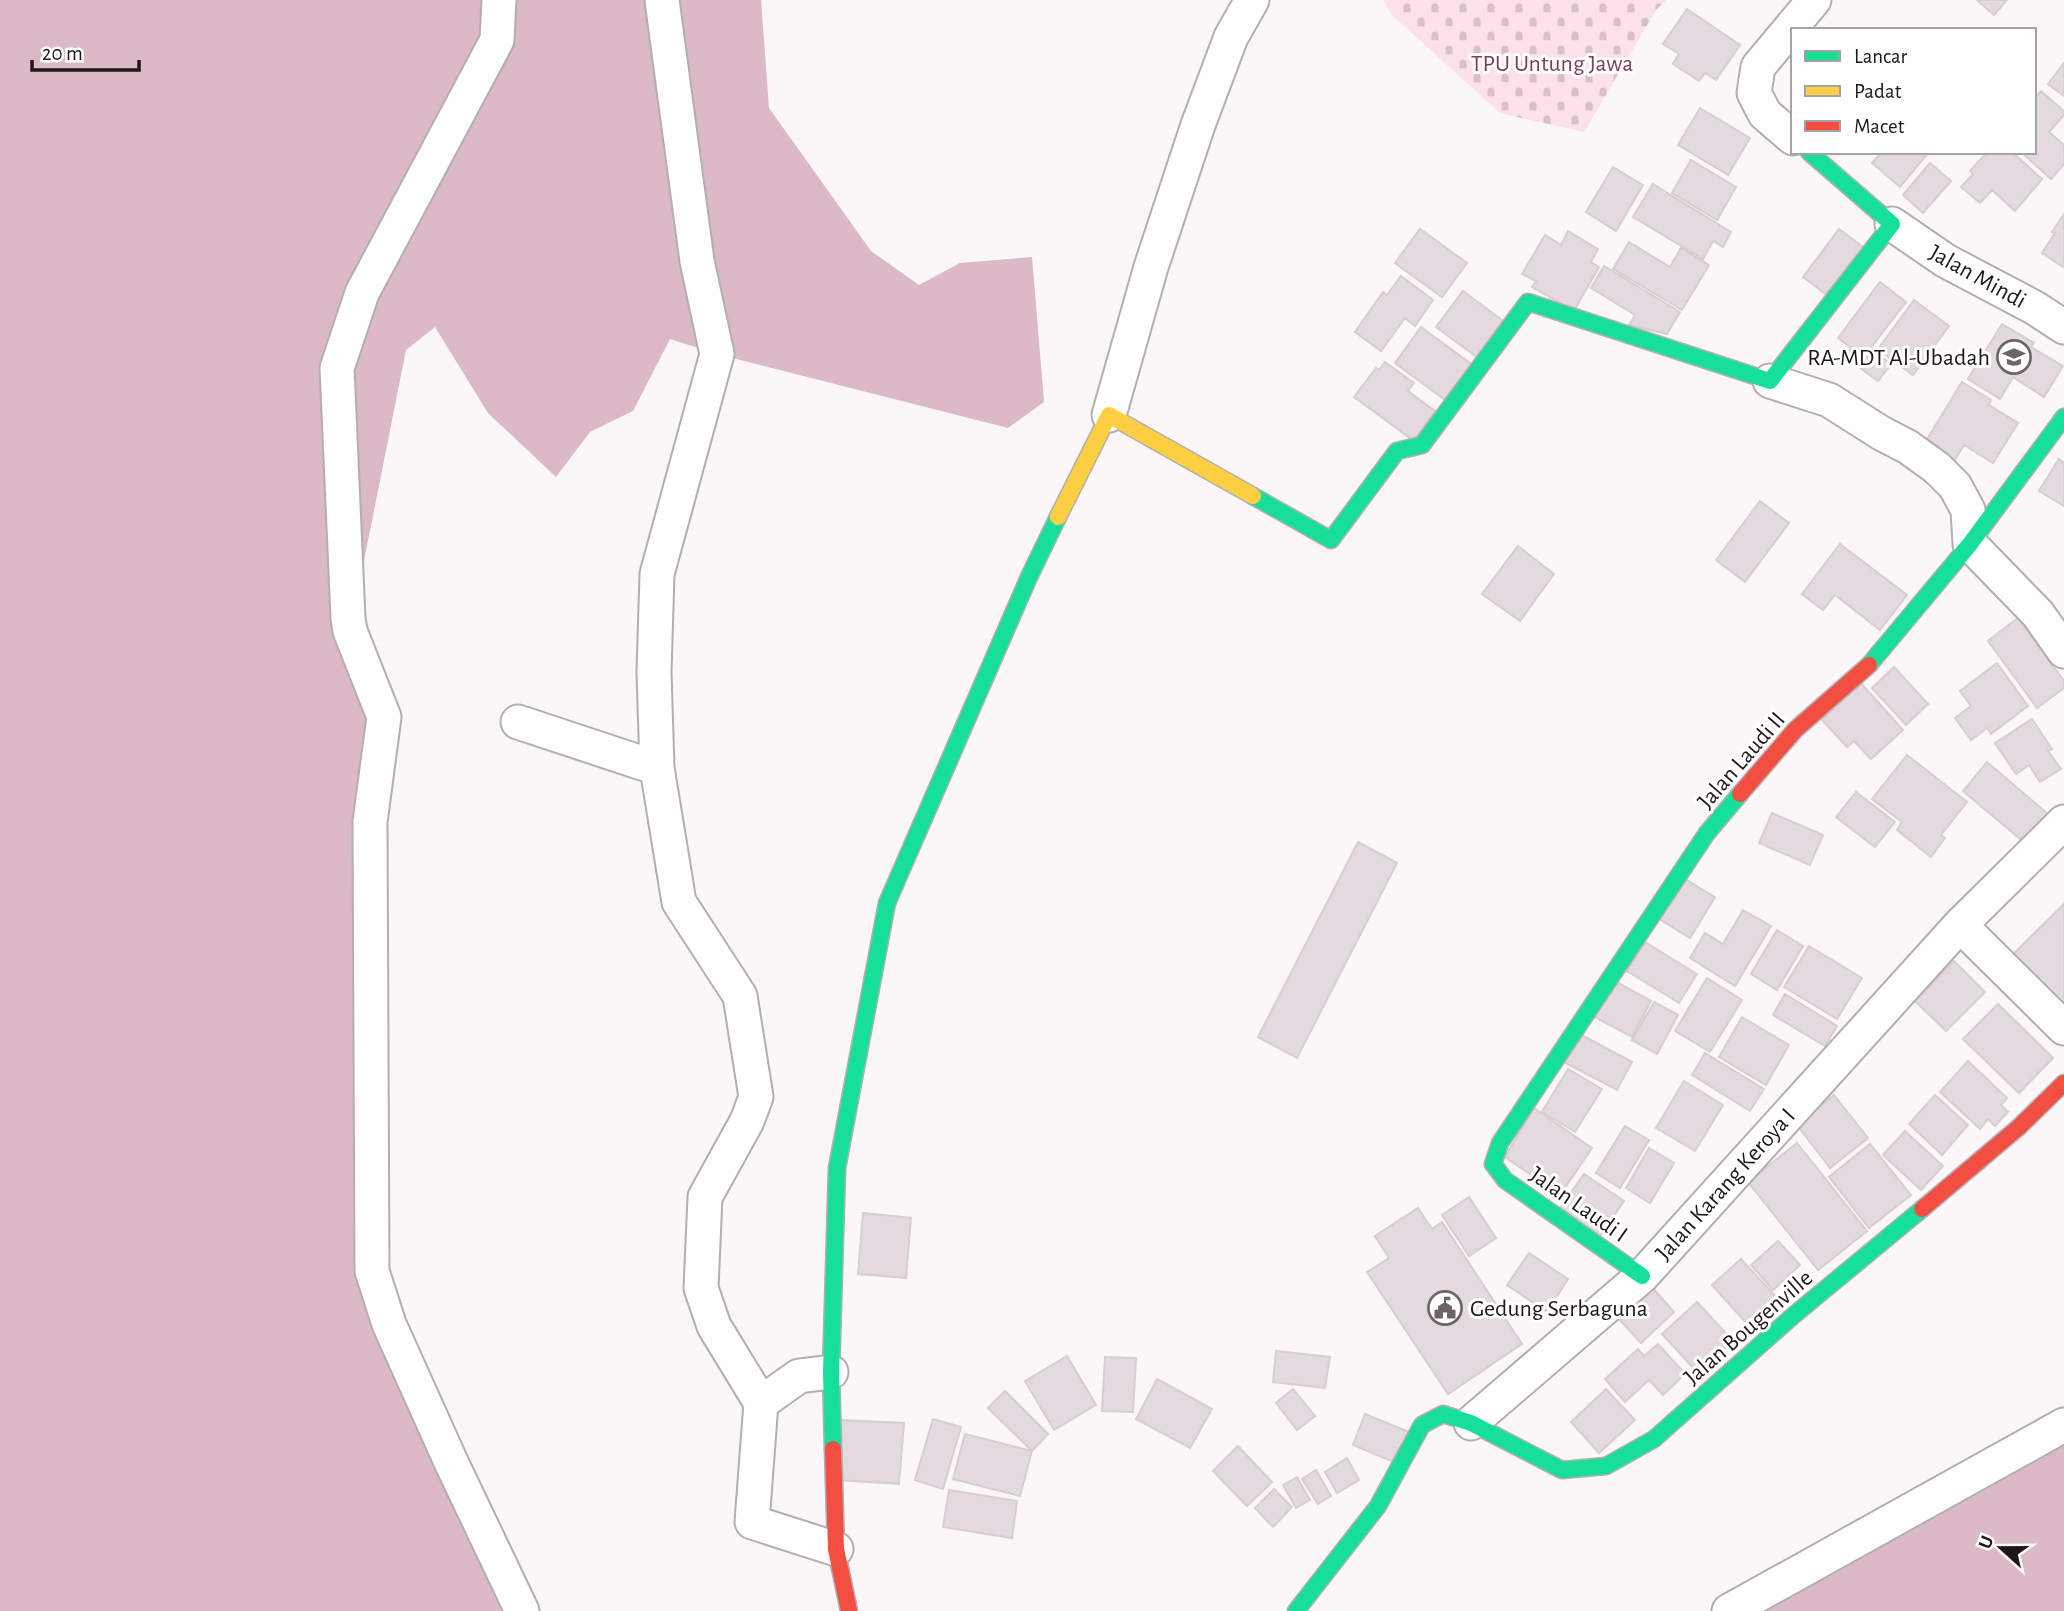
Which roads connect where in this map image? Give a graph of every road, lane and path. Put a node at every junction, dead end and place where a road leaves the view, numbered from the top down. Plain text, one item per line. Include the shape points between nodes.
1 (499, 0) edge
2 (662, 0) edge
3 (1252, 0) edge
4 (1814, 0) edge
5 (1791, 136) edge
6 (1811, 154) edge
7 (1892, 224) junction
8 (2064, 327) edge
9 (1770, 381) junction
10 (1109, 415) junction
11 (2064, 417) edge
12 (1970, 544) junction
13 (2064, 652) edge
14 (518, 722) dead end
15 (657, 768) junction
16 (2064, 822) edge
17 (1959, 925) junction
18 (2064, 1028) edge
19 (2064, 1083) edge
20 (1493, 1164) joint
21 (1643, 1276) junction
22 (831, 1372) junction
23 (761, 1403) junction
24 (1471, 1423) junction
25 (2064, 1425) edge
26 (836, 1549) junction
27 (522, 1611) edge
28 (849, 1611) edge
29 (1296, 1611) edge
30 (1729, 1611) edge

1 - 27 street via 497,40 362,293 337,368 348,618 384,717 370,822 372,1271 389,1324
2 - 15 street via 697,261 717,354 657,575
3 - 10 street via 1231,37 1198,125
4 - 5 street via 1758,67 1754,93 1765,114
6 - 7 street
7 - 8 street, Jalan Mindi via 1946,261
7 - 9 street
9 - 10 street via 1528,302 1422,445 1397,451 1331,540
9 - 12 street via 1829,400 1937,468 1955,486 1968,510
10 - 22 street via 1029,577 887,903 837,1168
11 - 12 street, Jalan Laudi II
12 - 13 street via 2038,614
12 - 20 street, Jalan Laudi II via 1874,661 1795,730 1707,832 1500,1143
14 - 15 street
15 - 23 street via 679,902 740,996 756,1097 705,1197 701,1288 714,1326
16 - 17 street, Jalan Karang Keroya I
17 - 18 street
17 - 21 street, Jalan Karang Keroya I
19 - 24 street, Jalan Bougenville via 1654,1440 1606,1466 1562,1470
20 - 21 street, Jalan Laudi I via 1505,1180
21 - 24 street, Jalan Karang Keroya I
22 - 23 street via 800,1376
22 - 26 street
23 - 26 street via 752,1522
24 - 29 street, Jalan Bougenville via 1443,1414 1422,1426 1378,1506
25 - 30 street
26 - 28 street

